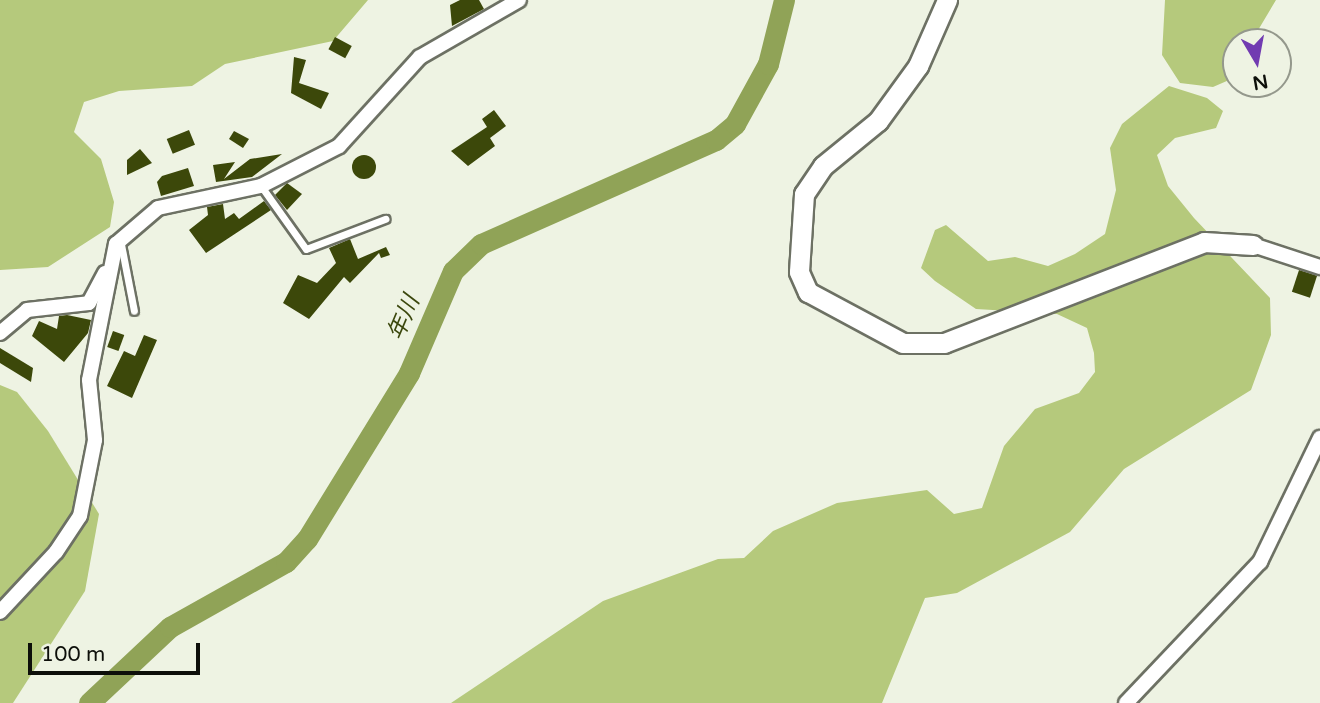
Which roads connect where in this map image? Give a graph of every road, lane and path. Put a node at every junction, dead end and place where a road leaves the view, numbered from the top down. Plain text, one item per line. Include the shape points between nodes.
1 (519, 0) edge
2 (947, 0) edge
3 (261, 186) junction
4 (385, 219) dead end
5 (120, 239) junction
6 (1253, 245) joint
7 (1320, 267) edge
8 (107, 269) junction
9 (134, 311) dead end
10 (0, 333) edge
11 (1320, 438) edge
12 (0, 612) edge
13 (1126, 703) edge

1 - 3 street via 420,57 339,146
2 - 6 street via 918,66 878,121 823,166 804,194 799,272 808,292 903,343 944,343 1204,242
3 - 4 lane via 306,249
3 - 5 street via 176,201
5 - 8 street
5 - 9 lane
6 - 7 street
8 - 10 street via 89,303 27,310
8 - 12 street via 88,392 95,440 80,516 56,552
11 - 13 street via 1259,562

